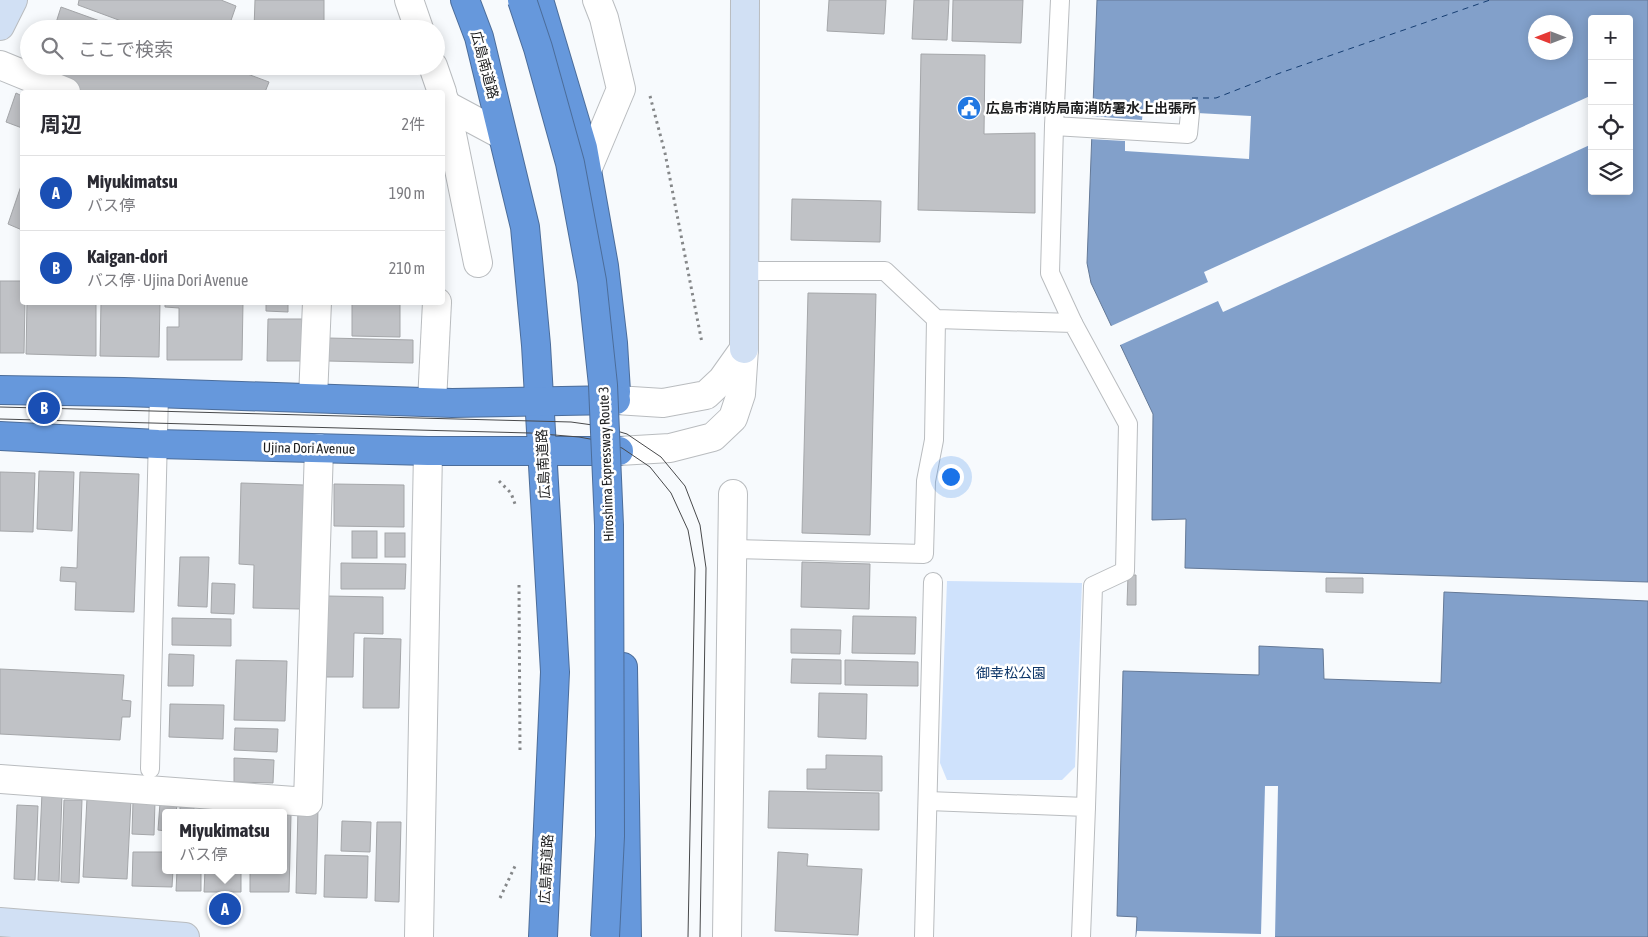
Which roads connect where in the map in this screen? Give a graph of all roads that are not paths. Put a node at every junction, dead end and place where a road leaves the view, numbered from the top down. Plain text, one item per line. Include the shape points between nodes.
1 (13, 0) edge
2 (409, 0) edge
3 (465, 0) edge
4 (522, 0) edge
5 (539, 0) edge
6 (597, 0) edge
7 (745, 0) edge
8 (1060, 0) edge
9 (416, 20) edge
10 (0, 26) edge
11 (0, 65) edge
12 (20, 73) edge
13 (24, 75) edge
14 (436, 75) edge
15 (61, 90) edge
16 (442, 90) edge
17 (445, 98) edge
18 (445, 102) edge
19 (1190, 113) dead end
20 (1054, 126) junction
21 (502, 135) junction
22 (587, 170) junction
23 (478, 263) dead end
24 (744, 271) junction
25 (317, 305) edge
26 (437, 305) edge
27 (936, 319) junction
28 (1073, 323) junction
29 (744, 350) junction
30 (0, 390) edge
31 (159, 393) junction
32 (313, 398) junction
33 (616, 400) junction
34 (432, 402) junction
35 (540, 402) junction
36 (0, 436) edge
37 (158, 444) junction
38 (319, 448) junction
39 (542, 450) junction
40 (428, 451) junction
41 (619, 451) junction
42 (733, 494) dead end
43 (733, 549) junction
44 (933, 582) dead end
45 (150, 769) dead end
46 (0, 779) edge
47 (928, 801) junction
48 (1086, 807) junction
49 (0, 922) edge
50 (928, 933) edge
51 (186, 937) edge
52 (419, 937) edge
53 (542, 937) edge
54 (606, 937) edge
55 (627, 937) edge
56 (727, 937) edge
57 (1081, 937) edge

1 - 10 street
2 - 9 street
3 - 21 highway, 広島南道路 via 479,37
4 - 54 highway, Hiroshima Expressway Route 3, bridge via 570,163 592,281 603,385 609,554 610,836
5 - 22 highway
6 - 22 street via 621,89
7 - 24 street
8 - 20 lane
11 - 12 street
13 - 15 street
14 - 16 street
17 - 21 street
18 - 23 street
19 - 20 lane via 1188,134
20 - 28 lane via 1050,272
21 - 35 highway, 広島南道路 via 525,227
22 - 33 highway via 604,266
24 - 27 lane via 885,271
24 - 29 street
25 - 32 street
26 - 34 street
27 - 28 lane
27 - 43 lane via 934,440 926,480 924,554
28 - 48 lane via 1128,424 1125,571 1093,586
29 - 33 street via 706,396 663,403
29 - 41 street via 741,394 733,418 713,437 670,448
30 - 31 highway
31 - 32 highway
31 - 37 lane
32 - 34 highway
33 - 35 highway
33 - 41 highway
34 - 35 highway
35 - 39 highway, 広島南道路
36 - 37 highway, Ujina Dori Avenue
37 - 38 highway, Ujina Dori Avenue
37 - 45 lane
38 - 40 highway, Ujina Dori Avenue
38 - 46 street via 308,802
39 - 40 highway, Ujina Dori Avenue
39 - 41 highway, Ujina Dori Avenue
39 - 53 highway, 広島南道路 via 555,672
40 - 52 street
41 - 55 highway
42 - 43 street
43 - 56 street
44 - 47 lane
47 - 48 lane
47 - 50 lane via 932,866
48 - 57 lane
49 - 51 street

